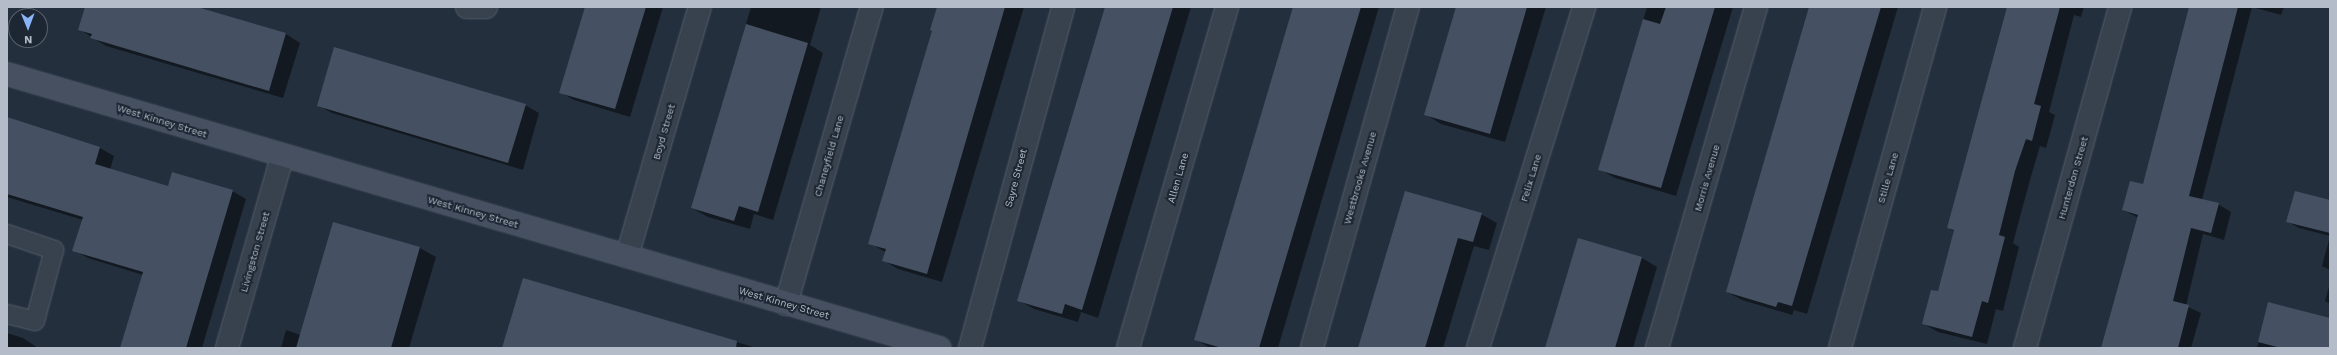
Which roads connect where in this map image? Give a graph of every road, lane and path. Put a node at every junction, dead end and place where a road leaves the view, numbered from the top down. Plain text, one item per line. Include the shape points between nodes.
1 (467, 7) edge
2 (486, 7) edge
3 (700, 7) edge
4 (872, 7) edge
5 (1062, 7) edge
6 (1227, 7) edge
7 (1408, 7) edge
8 (1584, 7) edge
9 (1756, 7) edge
10 (1935, 7) edge
11 (2120, 7) edge
12 (7, 74) edge
13 (282, 157) junction
14 (7, 234) edge
15 (627, 256) junction
16 (786, 304) junction
17 (7, 314) edge
18 (227, 348) edge
19 (940, 348) edge
20 (970, 348) edge
21 (1128, 348) edge
22 (1312, 348) edge
23 (1478, 348) edge
24 (1657, 348) edge
25 (1840, 348) edge
26 (2026, 348) edge

1 - 2 street
3 - 15 street, Boyd Street
4 - 16 street, Chaneyfield Lane
5 - 20 street, Sayre Street
6 - 21 street, Allen Lane
7 - 22 street, Westbrooks Avenue
8 - 23 street, Felix Lane
9 - 24 street, Morris Avenue
10 - 25 street, Stille Lane
11 - 26 street, Hunterdon Street
12 - 13 street, West Kinney Street
13 - 15 street, West Kinney Street
13 - 18 street, Livingston Street
14 - 17 lane via 54,250 35,321
15 - 16 street, West Kinney Street
16 - 19 street, West Kinney Street

